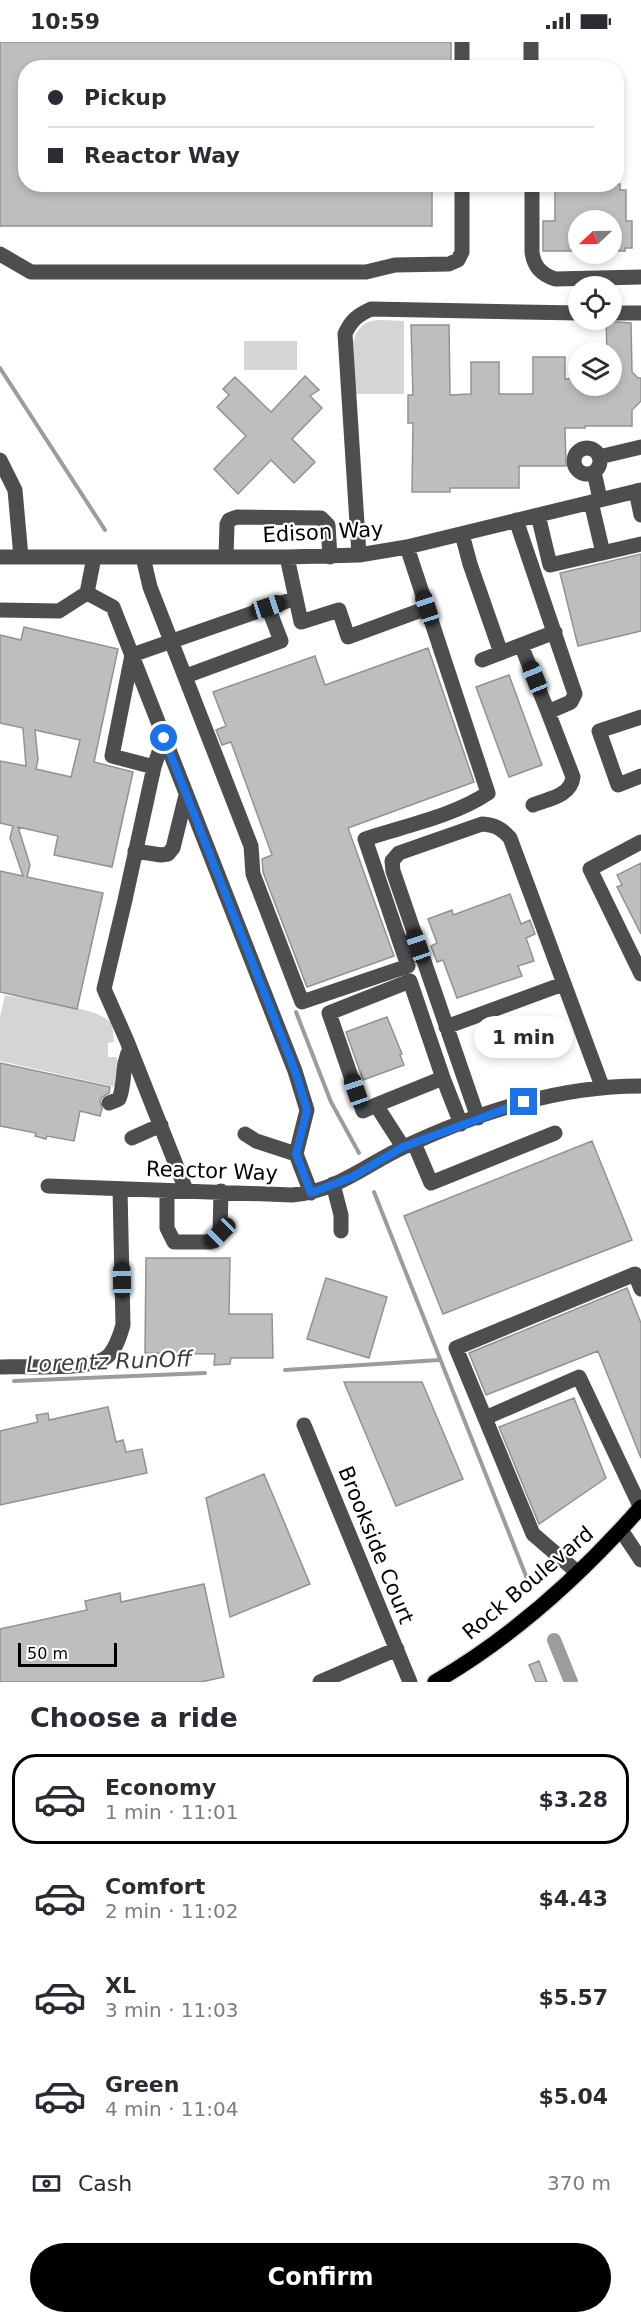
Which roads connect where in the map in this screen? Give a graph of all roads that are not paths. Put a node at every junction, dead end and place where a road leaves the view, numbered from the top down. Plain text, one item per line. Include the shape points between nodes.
1 (462, 42) edge
2 (531, 42) edge
3 (462, 60) edge
4 (531, 60) edge
5 (462, 192) edge
6 (532, 192) edge
7 (0, 254) edge
8 (641, 277) edge
9 (568, 312) edge
10 (622, 313) edge
11 (641, 314) edge
12 (641, 447) edge
13 (599, 457) junction
14 (0, 460) edge
15 (594, 472) junction
16 (639, 491) edge
17 (595, 501) junction
18 (538, 515) junction
19 (641, 515) edge
20 (516, 520) junction
21 (462, 534) junction
22 (641, 544) edge
23 (407, 547) junction
24 (603, 553) junction
25 (359, 555) junction
26 (330, 556) junction
27 (0, 557) edge
28 (21, 557) junction
29 (94, 557) junction
30 (143, 557) junction
31 (226, 557) junction
32 (287, 557) junction
33 (87, 593) junction
34 (296, 598) junction
35 (268, 607) junction
36 (427, 608) junction
37 (0, 610) edge
38 (555, 632) junction
39 (171, 639) junction
40 (521, 645) junction
41 (501, 653) junction
42 (132, 655) junction
43 (482, 660) dead end
44 (186, 676) junction
45 (548, 712) junction
46 (641, 717) edge
47 (164, 738) junction
48 (154, 766) junction
49 (641, 776) edge
50 (186, 795) junction
51 (533, 805) dead end
52 (641, 842) edge
53 (135, 851) junction
54 (641, 974) edge
55 (563, 984) junction
56 (446, 1027) junction
57 (130, 1048) junction
58 (443, 1078) junction
59 (602, 1086) junction
60 (641, 1086) edge
61 (109, 1103) dead end
62 (376, 1105) junction
63 (478, 1118) junction
64 (460, 1124) junction
65 (161, 1125) junction
66 (555, 1133) dead end
67 (245, 1134) dead end
68 (132, 1138) dead end
69 (409, 1145) junction
70 (296, 1154) junction
71 (333, 1184) junction
72 (48, 1186) dead end
73 (120, 1189) junction
74 (186, 1190) junction
75 (167, 1191) junction
76 (221, 1191) junction
77 (311, 1193) junction
78 (341, 1231) dead end
79 (641, 1289) edge
80 (0, 1367) edge
81 (484, 1418) junction
82 (304, 1425) dead end
83 (641, 1508) edge
84 (621, 1530) junction
85 (641, 1560) edge
86 (577, 1572) junction
87 (397, 1649) junction
88 (320, 1682) edge
89 (410, 1682) edge
90 (435, 1682) edge

1 - 3 street
2 - 4 street
5 - 7 street via 462,252 458,260 449,264 395,265 366,272 31,272
6 - 8 street via 533,261 542,273 555,279
9 - 25 street via 371,309 350,322 345,334
10 - 11 street
12 - 13 street
13 - 15 street
13 - 15 street via 595,450 587,448 575,458 578,469
14 - 28 street via 15,490
15 - 17 street
16 - 17 street, Edison Way
16 - 19 street
17 - 18 street, Edison Way
17 - 24 street
18 - 20 street, Edison Way
18 - 24 street via 550,565
20 - 21 street, Edison Way
20 - 38 street
21 - 23 street, Edison Way
21 - 41 street
22 - 24 street
23 - 25 street, Edison Way
23 - 36 street
25 - 26 street, Edison Way
26 - 31 street via 328,525 321,518 237,517 227,524
26 - 32 street, Edison Way
27 - 28 street, Edison Way
28 - 29 street, Edison Way
29 - 30 street, Edison Way
29 - 33 street
30 - 31 street, Edison Way
30 - 39 street via 150,587
31 - 32 street, Edison Way
32 - 34 street
33 - 37 street via 58,611
33 - 42 street via 113,607
34 - 35 street
34 - 36 street via 301,622 339,609 348,637
35 - 39 street
35 - 44 street via 280,641
36 - 44 street via 488,793 365,839 408,966 302,1002 253,874 251,846
38 - 40 street
38 - 45 street via 575,694 571,702
39 - 42 street
39 - 44 street
40 - 41 street
40 - 45 street
41 - 43 street
42 - 47 street
42 - 48 street via 112,756
45 - 51 street via 573,777 572,784 564,793
46 - 49 street via 598,731 618,785
47 - 48 street
47 - 50 street
48 - 53 street
50 - 53 street via 173,848 168,854
50 - 70 street via 307,1110
52 - 54 street via 590,869
53 - 57 street via 104,989
55 - 56 street
55 - 56 street via 510,838 502,830 482,824 399,853 392,861 393,871
55 - 59 street
56 - 63 street
57 - 61 street via 124,1059 119,1099
57 - 65 street
58 - 62 street
58 - 62 street via 410,981 329,1013 363,1111
58 - 64 street
59 - 60 street, Reactor Way
59 - 63 street, Reactor Way via 538,1098
62 - 69 street
63 - 64 street, Reactor Way
64 - 69 street, Reactor Way
65 - 68 street
65 - 74 street
66 - 69 street via 431,1183
67 - 70 street
69 - 71 street, Reactor Way
70 - 77 street
71 - 77 street, Reactor Way
71 - 78 street
72 - 73 street, Reactor Way
73 - 75 street, Reactor Way
73 - 80 street via 123,1325 108,1356 92,1364
74 - 75 street, Reactor Way
74 - 76 street, Reactor Way
75 - 76 street via 167,1228 174,1242 210,1242 220,1233
76 - 77 street, Reactor Way
79 - 81 street via 635,1274 456,1348
81 - 83 street via 579,1377
81 - 86 street via 533,1534
82 - 87 street, Brookside Court
83 - 84 main road, Rock Boulevard
84 - 85 street
84 - 86 main road, Rock Boulevard
86 - 90 main road, Rock Boulevard via 501,1637
87 - 88 street
87 - 89 street, Brookside Court

